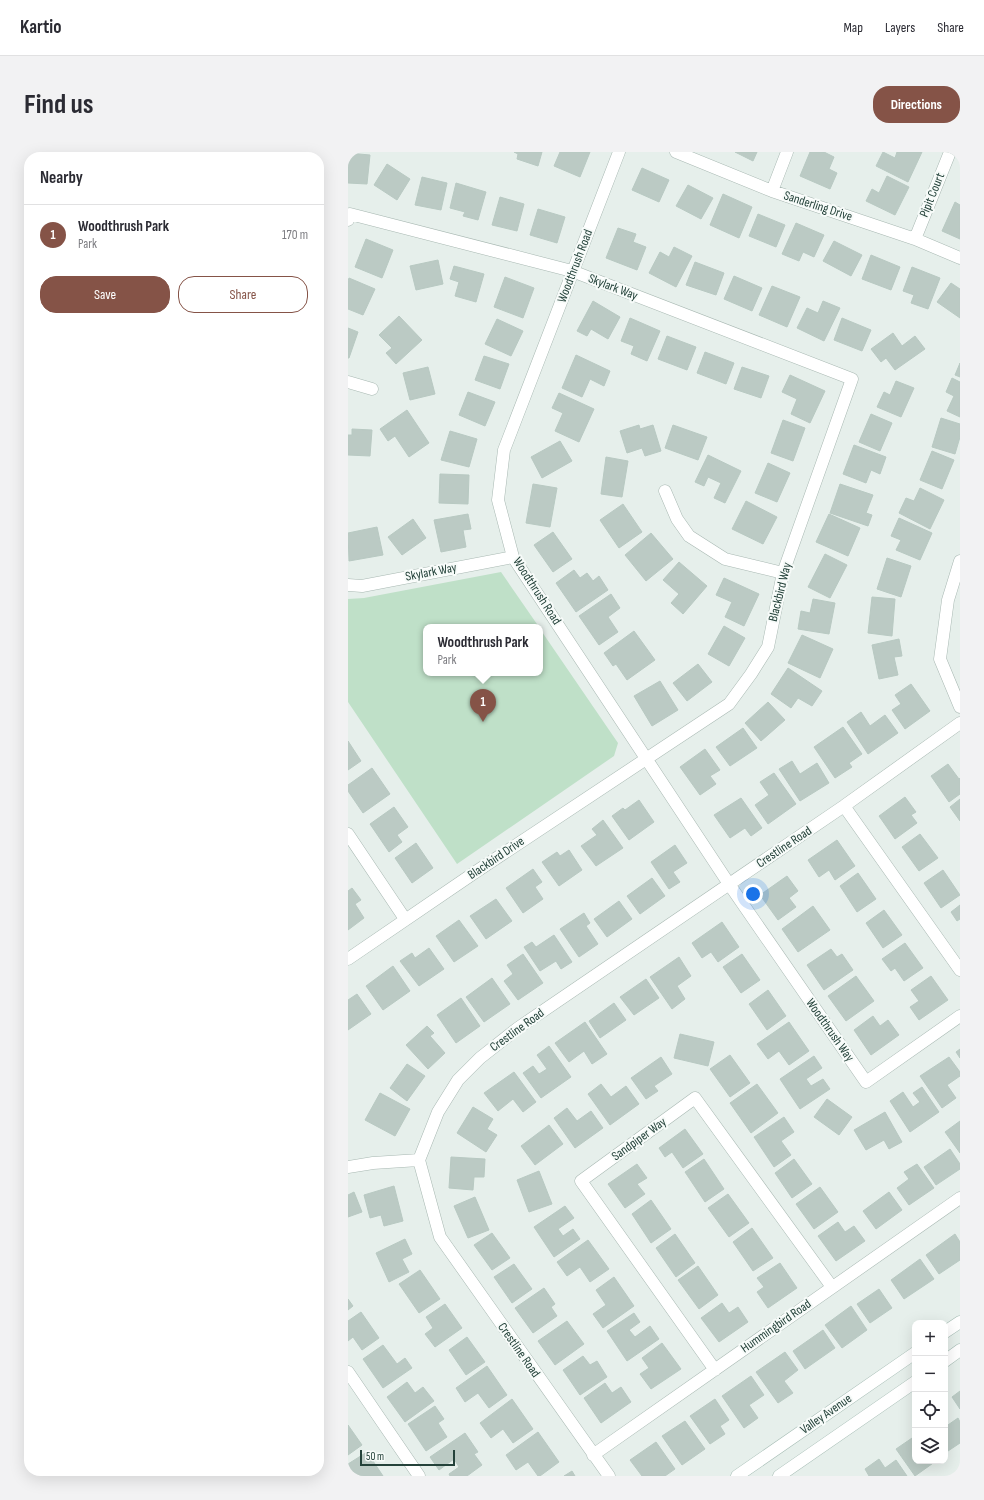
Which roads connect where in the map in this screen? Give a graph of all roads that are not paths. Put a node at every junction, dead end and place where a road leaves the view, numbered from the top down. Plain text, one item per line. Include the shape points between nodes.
1 (619, 152) edge
2 (676, 152) edge
3 (787, 152) edge
4 (950, 152) edge
5 (772, 191) junction
6 (348, 220) edge
7 (915, 238) junction
8 (960, 258) edge
9 (572, 272) junction
10 (852, 379) joint
11 (348, 382) edge
12 (372, 389) dead end
13 (665, 490) dead end
14 (513, 557) junction
15 (960, 560) edge
16 (783, 573) junction
17 (348, 585) edge
18 (960, 707) edge
19 (960, 723) edge
20 (646, 758) junction
21 (844, 806) junction
22 (348, 834) edge
23 (729, 884) junction
24 (405, 919) junction
25 (348, 959) edge
26 (960, 970) edge
27 (960, 1016) edge
28 (419, 1160) junction
29 (348, 1167) edge
30 (960, 1198) edge
31 (832, 1287) junction
32 (960, 1322) edge
33 (948, 1330) edge
34 (960, 1350) edge
35 (912, 1355) edge
36 (948, 1359) edge
37 (715, 1370) junction
38 (348, 1372) edge
39 (912, 1384) edge
40 (593, 1455) junction
41 (419, 1476) edge
42 (609, 1476) edge
43 (737, 1476) edge
44 (779, 1476) edge

1 - 9 street, Woodthrush Road
2 - 5 street, Sanderling Drive
3 - 5 street
4 - 7 street, Pipit Court
5 - 7 street, Sanderling Drive
6 - 9 street, Skylark Way via 350,214
7 - 8 street, Sanderling Drive
9 - 10 street, Skylark Way
9 - 14 street, Woodthrush Road via 504,450 498,500
10 - 16 street, Blackbird Way
11 - 12 street
13 - 16 street via 677,519 690,536 725,559
14 - 17 street, Skylark Way via 362,586
14 - 20 street, Woodthrush Road
15 - 18 street via 948,600 940,659
16 - 20 street, Blackbird Way via 768,647 729,704
19 - 21 street, Crestline Road
20 - 23 street, Woodthrush Road
20 - 24 street, Blackbird Drive
21 - 23 street, Crestline Road
21 - 26 street
22 - 24 street
23 - 27 street, Woodthrush Way via 866,1082
23 - 28 street, Crestline Road via 518,1028 480,1058 458,1080 438,1112
24 - 25 street, Blackbird Drive
28 - 29 street via 373,1162
28 - 40 street, Crestline Road via 440,1237
30 - 31 street, Hummingbird Road
31 - 37 street, Hummingbird Road
31 - 37 street, Sandpiper Way via 695,1098 581,1181
32 - 33 street
34 - 36 street
35 - 43 street, Valley Avenue
37 - 40 street, Hummingbird Road
38 - 41 street
39 - 44 street, Valley Avenue
40 - 42 street, Crestline Road

